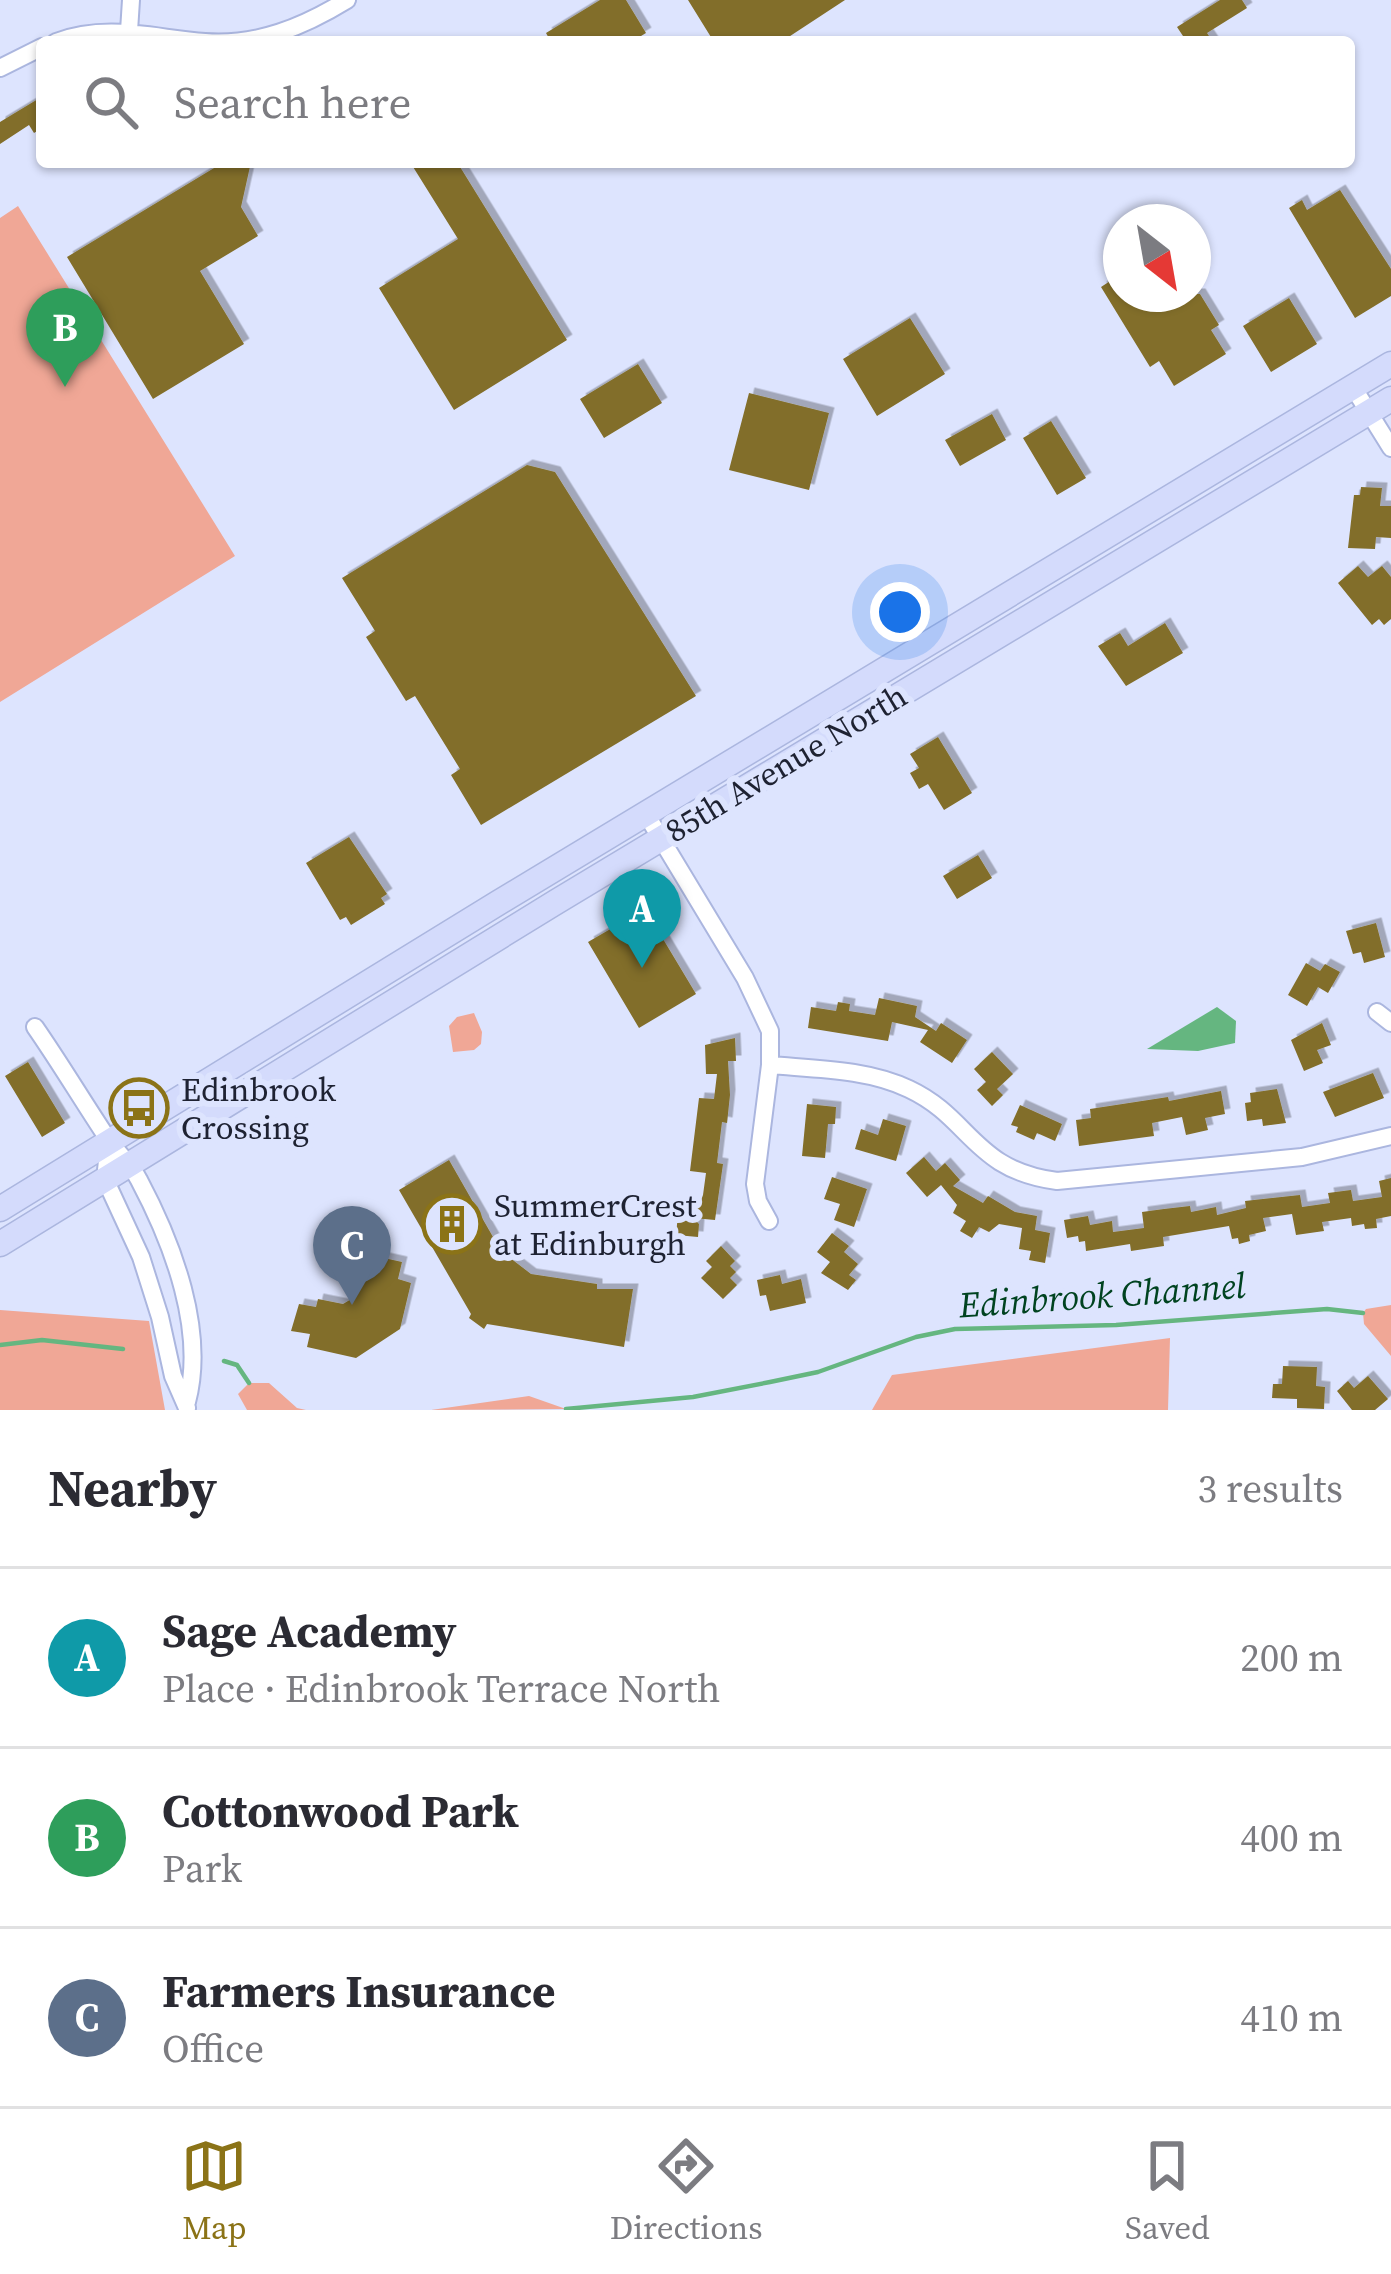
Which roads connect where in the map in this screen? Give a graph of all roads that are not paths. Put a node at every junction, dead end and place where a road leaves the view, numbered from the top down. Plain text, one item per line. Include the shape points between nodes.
1 (130, 0) edge
2 (347, 0) edge
3 (129, 31) junction
4 (79, 36) edge
5 (163, 36) edge
6 (267, 36) edge
7 (36, 50) edge
8 (0, 68) edge
9 (1391, 364) edge
10 (1353, 387) junction
11 (1380, 405) edge
12 (1391, 448) edge
13 (646, 814) junction
14 (662, 838) junction
15 (35, 1028) dead end
16 (770, 1065) junction
17 (1391, 1136) edge
18 (110, 1142) junction
19 (129, 1165) junction
20 (105, 1178) junction
21 (0, 1209) edge
22 (769, 1221) dead end
23 (0, 1244) edge
24 (167, 1246) junction
25 (140, 1257) junction
26 (187, 1406) edge

1 - 3 street
2 - 6 street
3 - 4 street
3 - 5 street
7 - 8 street
9 - 10 main road, 85th Avenue North
10 - 11 street
10 - 13 main road, 85th Avenue North
11 - 12 street
11 - 14 main road, 85th Avenue North
13 - 14 street
13 - 18 main road, 85th Avenue North
14 - 16 street via 764,1016
14 - 19 main road, 85th Avenue North
15 - 18 street
16 - 17 street via 911,1089 998,1162 1057,1181 1302,1157
16 - 22 street via 755,1184
18 - 19 street
18 - 20 street
18 - 21 main road, 85th Avenue North
19 - 20 main road, 85th Avenue North
19 - 24 street
20 - 23 main road, 85th Avenue North
20 - 25 street
24 - 25 street
24 - 26 street via 189,1321 194,1375
25 - 26 street

